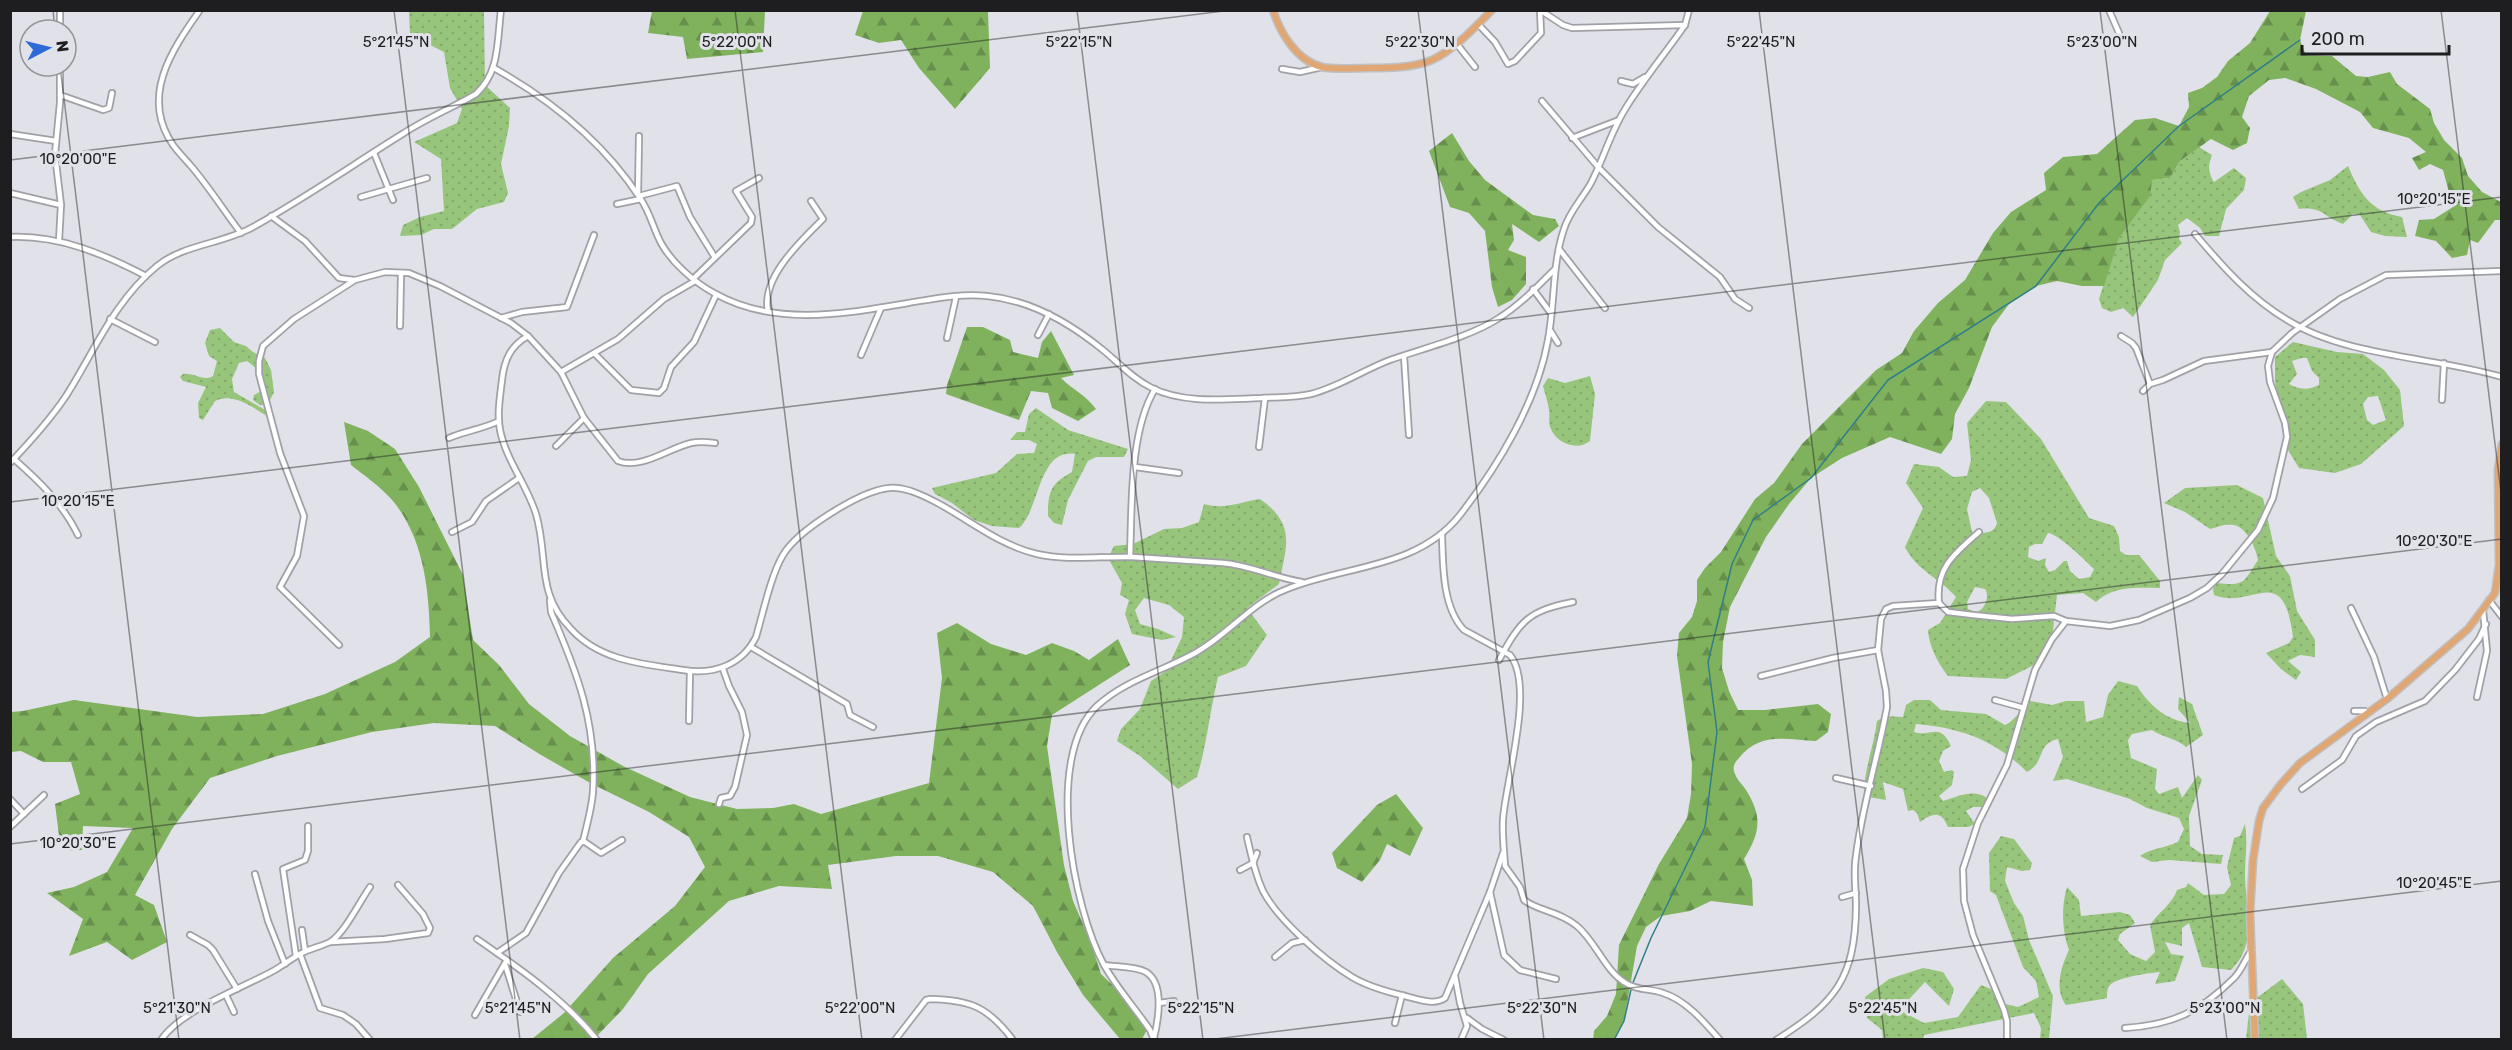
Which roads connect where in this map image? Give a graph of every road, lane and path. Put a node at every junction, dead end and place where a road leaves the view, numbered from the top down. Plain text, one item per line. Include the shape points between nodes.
1 (200, 10) edge
2 (501, 10) edge
3 (1273, 10) edge
4 (1492, 10) edge
5 (1540, 10) edge
6 (1689, 10) edge
7 (2109, 10) edge
8 (1478, 24) junction
9 (1685, 25) junction
10 (2120, 33) dead end
11 (1456, 44) junction
12 (1322, 67) junction
13 (1475, 67) dead end
14 (494, 68) junction
15 (1282, 69) dead end
16 (1648, 76) junction
17 (60, 78) edge
18 (1621, 81) dead end
19 (112, 93) dead end
20 (60, 95) junction
21 (1542, 101) dead end
22 (1619, 120) junction
23 (10, 134) edge
24 (639, 136) dead end
25 (1572, 138) junction
26 (56, 141) junction
27 (375, 153) junction
28 (1599, 168) junction
29 (427, 178) dead end
30 (759, 178) dead end
31 (389, 188) junction
32 (10, 193) edge
33 (639, 196) junction
34 (361, 197) dead end
35 (393, 200) dead end
36 (811, 201) dead end
37 (617, 204) dead end
38 (62, 205) junction
39 (271, 216) junction
40 (241, 233) junction
41 (2195, 234) dead end
42 (594, 235) dead end
43 (10, 237) edge
44 (59, 241) junction
45 (1558, 248) junction
46 (714, 256) junction
47 (1556, 268) junction
48 (2502, 271) edge
49 (401, 273) junction
50 (146, 276) junction
51 (355, 280) junction
52 (694, 280) junction
53 (1533, 289) junction
54 (716, 295) junction
55 (956, 297) junction
56 (881, 308) junction
57 (1605, 308) dead end
58 (1749, 308) dead end
59 (768, 311) junction
60 (1550, 312) junction
61 (1049, 314) junction
62 (501, 318) junction
63 (110, 319) junction
64 (400, 326) dead end
65 (2301, 328) junction
66 (1550, 330) junction
67 (522, 331) junction
68 (1038, 335) dead end
69 (528, 336) junction
70 (2121, 336) dead end
71 (947, 338) dead end
72 (522, 339) junction
73 (155, 342) dead end
74 (1558, 343) dead end
75 (2272, 352) junction
76 (595, 354) junction
77 (861, 355) dead end
78 (1404, 356) junction
79 (2445, 363) junction
80 (561, 372) junction
81 (2502, 377) edge
82 (2150, 384) junction
83 (1155, 389) junction
84 (2143, 392) dead end
85 (1265, 398) junction
86 (2442, 400) dead end
87 (584, 418) junction
88 (499, 421) junction
89 (1409, 435) dead end
90 (449, 438) dead end
91 (715, 443) dead end
92 (2502, 444) edge
93 (556, 446) dead end
94 (1259, 447) dead end
95 (12, 461) edge
96 (1135, 468) junction
97 (1179, 473) dead end
98 (519, 477) junction
99 (452, 532) dead end
100 (1979, 532) dead end
101 (78, 535) dead end
102 (1442, 535) junction
103 (1130, 557) junction
104 (2500, 565) edge
105 (1305, 583) junction
106 (550, 600) junction
107 (2489, 600) junction
108 (1573, 602) dead end
109 (1939, 603) junction
110 (2351, 608) dead end
111 (2483, 610) junction
112 (2502, 617) edge
113 (2066, 621) junction
114 (2486, 624) junction
115 (339, 645) dead end
116 (751, 647) junction
117 (1503, 650) junction
118 (1878, 650) junction
119 (1499, 660) dead end
120 (723, 669) junction
121 (690, 672) junction
122 (1761, 676) dead end
123 (2477, 697) dead end
124 (2387, 699) junction
125 (1995, 700) dead end
126 (2024, 708) junction
127 (2354, 711) dead end
128 (2367, 714) junction
129 (689, 721) dead end
130 (873, 727) dead end
131 (1836, 778) dead end
132 (1871, 786) junction
133 (2302, 789) dead end
134 (44, 795) dead end
135 (10, 799) edge
136 (719, 804) dead end
137 (24, 814) junction
138 (308, 826) dead end
139 (10, 827) edge
140 (1247, 837) dead end
141 (622, 840) dead end
142 (583, 841) junction
143 (1504, 851) junction
144 (1257, 854) dead end
145 (1253, 863) junction
146 (1240, 870) dead end
147 (255, 874) dead end
148 (398, 885) dead end
149 (370, 887) dead end
150 (1490, 892) junction
151 (1856, 893) junction
152 (1842, 897) dead end
153 (302, 930) dead end
154 (190, 935) dead end
155 (477, 939) dead end
156 (1305, 940) junction
157 (331, 942) junction
158 (2252, 950) junction
159 (497, 953) junction
160 (300, 954) junction
161 (1275, 957) dead end
162 (504, 961) junction
163 (285, 964) junction
164 (1104, 965) junction
165 (1455, 973) junction
166 (1556, 979) dead end
167 (237, 989) junction
168 (226, 995) junction
169 (1402, 995) junction
170 (1174, 1001) dead end
171 (1159, 1003) junction
172 (234, 1012) dead end
173 (520, 1012) dead end
174 (476, 1015) dead end
175 (1465, 1016) junction
176 (1395, 1023) dead end
177 (2124, 1028) dead end
178 (1154, 1039) edge
179 (161, 1040) edge
180 (370, 1040) edge
181 (597, 1040) edge
182 (895, 1040) edge
183 (1013, 1040) edge
184 (1461, 1040) edge
185 (1504, 1040) edge
186 (1720, 1040) edge
187 (1776, 1040) edge
188 (2007, 1040) edge
189 (2255, 1040) edge

1 - 40 street via 164,70 159,83 160,112 173,145
2 - 14 street
3 - 12 main road via 1289,43 1300,55
4 - 8 main road
5 - 8 street via 1541,33 1508,64
5 - 9 street via 1572,28
6 - 9 street
7 - 10 street
8 - 11 main road
9 - 16 street
11 - 12 main road via 1431,60 1414,64
11 - 13 street
12 - 15 street via 1300,72
14 - 27 street via 476,94 420,123
14 - 33 street via 574,123
16 - 18 street via 1633,84
16 - 22 street
17 - 20 street
19 - 20 street via 109,108 103,110
20 - 26 street
21 - 25 street
22 - 25 street
22 - 28 street
23 - 26 street
24 - 33 street
25 - 28 street
26 - 38 street
27 - 31 street
27 - 39 street
28 - 45 street via 1564,226
28 - 58 street
29 - 31 street
30 - 46 street via 736,190 751,223
31 - 34 street
31 - 35 street
32 - 38 street
33 - 37 street
33 - 46 street via 677,186
33 - 52 street via 664,248
36 - 59 street via 823,219 784,262 769,292
38 - 44 street
39 - 40 street
39 - 51 street via 305,241 339,278
40 - 50 street via 174,255
41 - 65 street via 2247,291
42 - 62 street via 567,307
43 - 44 street
44 - 50 street
45 - 47 street
45 - 57 street
46 - 52 street
47 - 53 street
47 - 60 street
48 - 65 street via 2386,275 2340,299
49 - 51 street via 385,272
49 - 62 street via 440,286
49 - 64 street
50 - 63 street
51 - 115 street via 276,332 263,346 259,361 280,453 304,516 297,556 280,586
52 - 54 street
52 - 76 street
53 - 60 street
53 - 78 street via 1496,320
54 - 59 street
54 - 76 street via 694,342 670,368 659,393 631,390
55 - 56 street
55 - 61 street via 987,296
55 - 71 street
56 - 59 street via 814,316
56 - 77 street
60 - 66 street
61 - 68 street
61 - 83 street
62 - 67 street
63 - 73 street
63 - 95 street via 51,418
65 - 75 street
65 - 79 street via 2366,349
66 - 74 street
66 - 102 street via 1523,418 1472,499
67 - 69 street
67 - 72 street
69 - 72 street
69 - 80 street
70 - 82 street via 2136,348
72 - 88 street via 504,362
75 - 82 street via 2204,361
75 - 113 street via 2268,366 2270,382 2287,437 2273,498 2258,530 2222,574 2187,600 2123,625
76 - 80 street
78 - 85 street via 1311,394
78 - 89 street
79 - 81 street
79 - 86 street
80 - 87 street
82 - 84 street
83 - 85 street via 1197,399
83 - 96 street via 1139,430
85 - 94 street
87 - 91 street via 613,456 625,464 701,441
87 - 93 street
88 - 90 street
88 - 98 street
92 - 104 main road via 2498,470
95 - 101 street via 54,498
96 - 97 street
96 - 103 street
98 - 99 street via 486,501 472,522
98 - 106 street via 538,523
100 - 109 street via 1941,572
102 - 105 street via 1396,559
102 - 117 street via 1446,581 1458,623
103 - 105 street via 1224,563
103 - 116 street via 1082,559 1038,554 1006,544 927,498 888,488 834,511 789,546 777,567
104 - 107 main road via 2495,593
105 - 164 street via 1264,601 1193,655 1109,696 1084,720 1072,761 1067,823 1082,903
106 - 121 street via 571,630 596,650 626,661
106 - 142 street via 551,612 585,699 592,736 593,793
107 - 111 main road
107 - 112 street
108 - 117 street via 1536,612
109 - 113 street via 1948,612 1997,618 2054,616
109 - 118 street via 1886,609
110 - 124 street via 2374,657
111 - 114 street
111 - 124 main road via 2468,629
113 - 126 street via 2035,670
114 - 123 street via 2487,651
114 - 133 street via 2479,639 2433,693 2356,736 2342,760
116 - 120 street
116 - 130 street via 847,704 850,716
117 - 119 street
117 - 143 street via 1515,661 1519,686 1518,725 1503,820
118 - 122 street
118 - 132 street via 1887,707
120 - 121 street
120 - 136 street via 742,712 747,735 735,788
121 - 129 street
124 - 128 main road
125 - 126 street
126 - 188 street via 2007,765 1978,823 1964,869 1964,901 1973,935 2004,1010
127 - 128 street
128 - 158 main road via 2293,770 2263,808 2253,860
131 - 132 street
132 - 151 street via 1856,856
134 - 137 street
135 - 137 street
137 - 139 street
138 - 160 street via 305,860 283,869
140 - 145 street
141 - 142 street via 601,853
142 - 159 street via 559,873 526,933
143 - 150 street
143 - 186 street via 1505,866 1524,900 1574,923 1622,981 1672,997
144 - 145 street
145 - 146 street
145 - 156 street via 1264,892
147 - 163 street
148 - 157 street via 423,914 430,928 428,933
149 - 157 street
150 - 165 street
150 - 166 street via 1504,955 1520,970
151 - 152 street
151 - 187 street via 1854,931 1843,979 1816,1013
153 - 160 street
154 - 167 street via 208,945
155 - 159 street
156 - 161 street via 1292,943
156 - 169 street via 1353,978
157 - 160 street
158 - 177 street via 2234,978 2192,1011 2174,1021
158 - 189 main road
159 - 162 street
160 - 163 street
160 - 180 street via 320,1008 343,1015
162 - 173 street
162 - 174 street
162 - 181 street via 565,1007
163 - 167 street
164 - 171 street via 1147,972
164 - 178 street
165 - 169 street via 1440,1002
165 - 175 street
167 - 168 street
168 - 172 street
168 - 179 street via 173,1025
169 - 176 street
170 - 171 street
171 - 178 street
175 - 184 street via 1467,1026
175 - 185 street
182 - 183 street via 930,999 967,1002 982,1008

